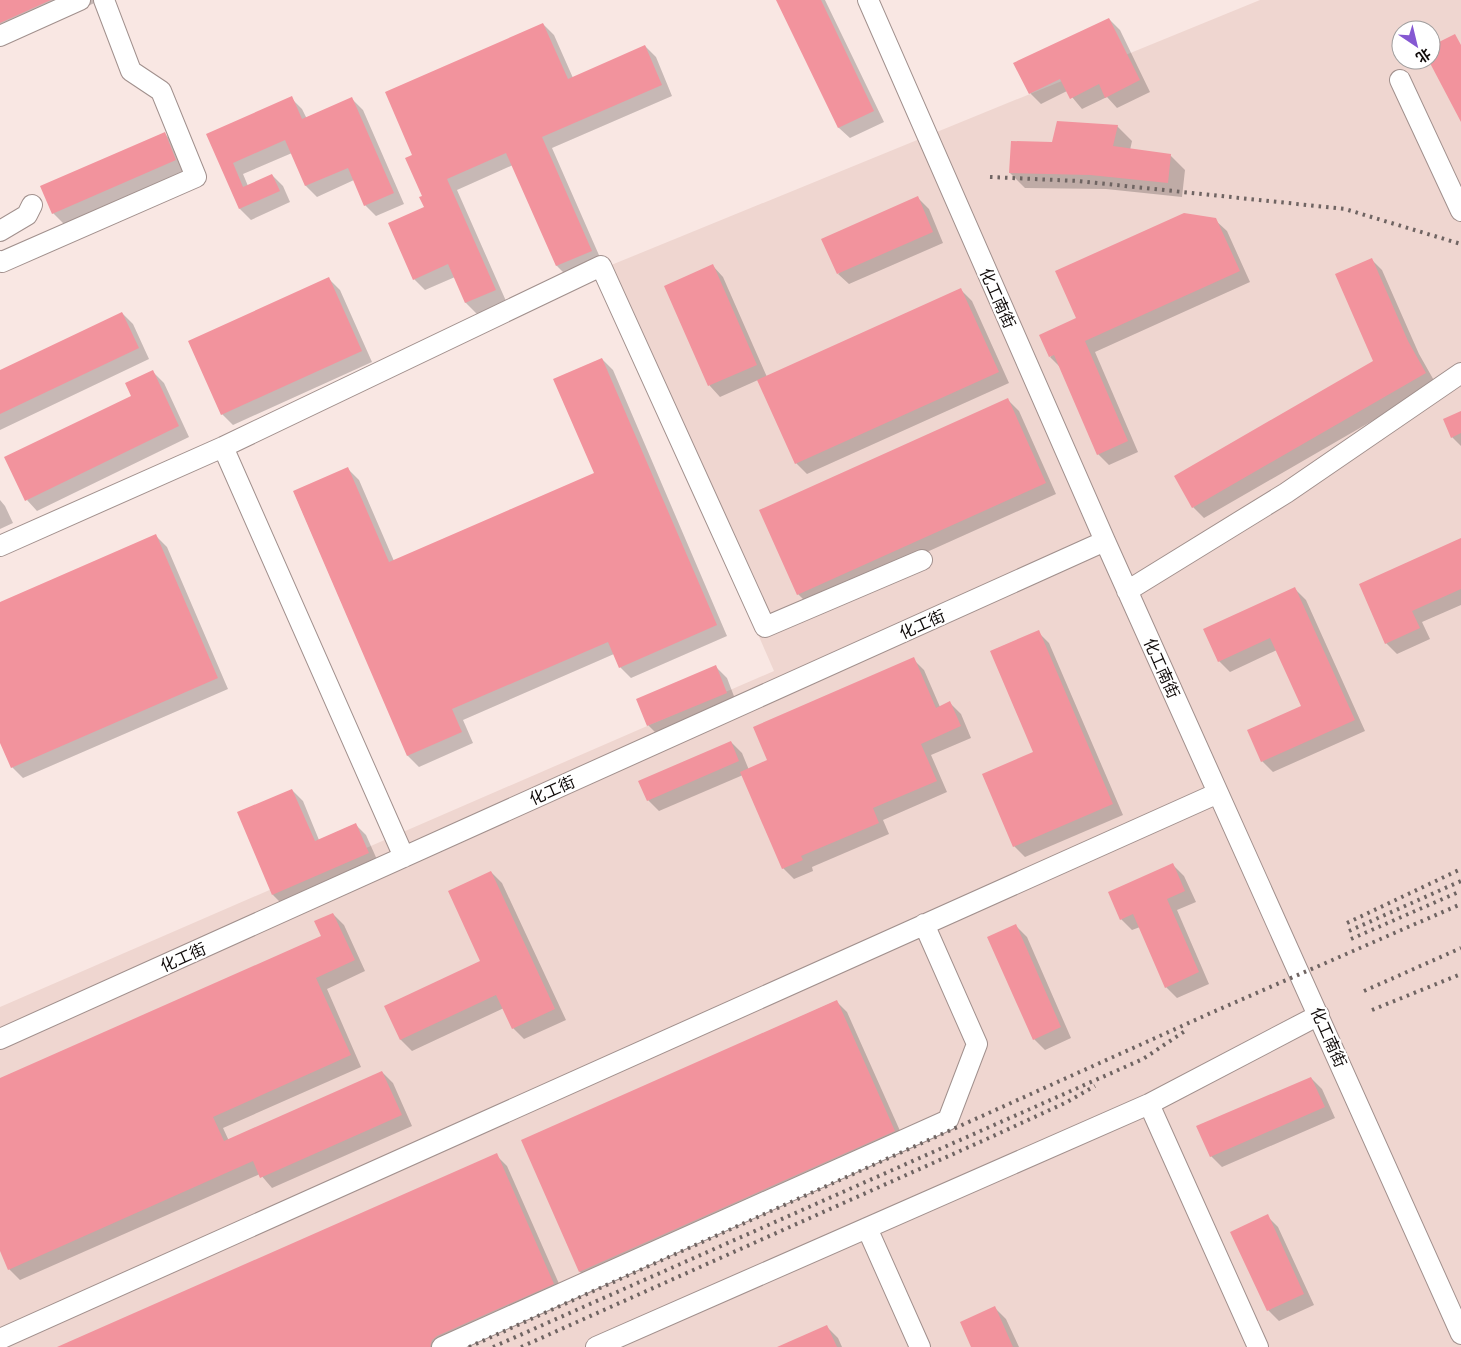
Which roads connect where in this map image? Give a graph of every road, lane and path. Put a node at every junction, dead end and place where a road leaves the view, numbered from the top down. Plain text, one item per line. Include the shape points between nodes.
1 (80, 0) edge
2 (104, 0) edge
3 (868, 0) edge
4 (0, 36) edge
5 (1400, 80) dead end
6 (32, 205) dead end
7 (1461, 211) edge
8 (0, 230) edge
9 (0, 261) edge
10 (1461, 373) edge
11 (223, 447) junction
12 (1105, 541) junction
13 (0, 546) edge
14 (922, 560) dead end
15 (1127, 590) junction
16 (1218, 793) junction
17 (404, 857) junction
18 (924, 924) junction
19 (1319, 1015) junction
20 (0, 1040) edge
21 (1149, 1104) junction
22 (867, 1228) junction
23 (1461, 1334) edge
24 (0, 1339) edge
25 (442, 1347) edge
26 (596, 1347) edge
27 (920, 1347) edge
28 (1258, 1347) edge

1 - 4 street
2 - 9 street via 131,71 161,91 196,177
3 - 12 street, 化工南街
5 - 7 street
6 - 8 street via 27,215
10 - 15 street via 1286,493
11 - 13 street
11 - 14 street via 601,266 765,627
11 - 17 street
12 - 15 street, 化工南街
12 - 17 street, 化工街
15 - 16 street, 化工南街
16 - 18 street
16 - 19 street, 化工南街
17 - 20 street, 化工街
18 - 24 street
18 - 25 street via 977,1044 948,1120
19 - 21 street
19 - 23 street, 化工南街
21 - 22 street
21 - 28 street
22 - 26 street
22 - 27 street

